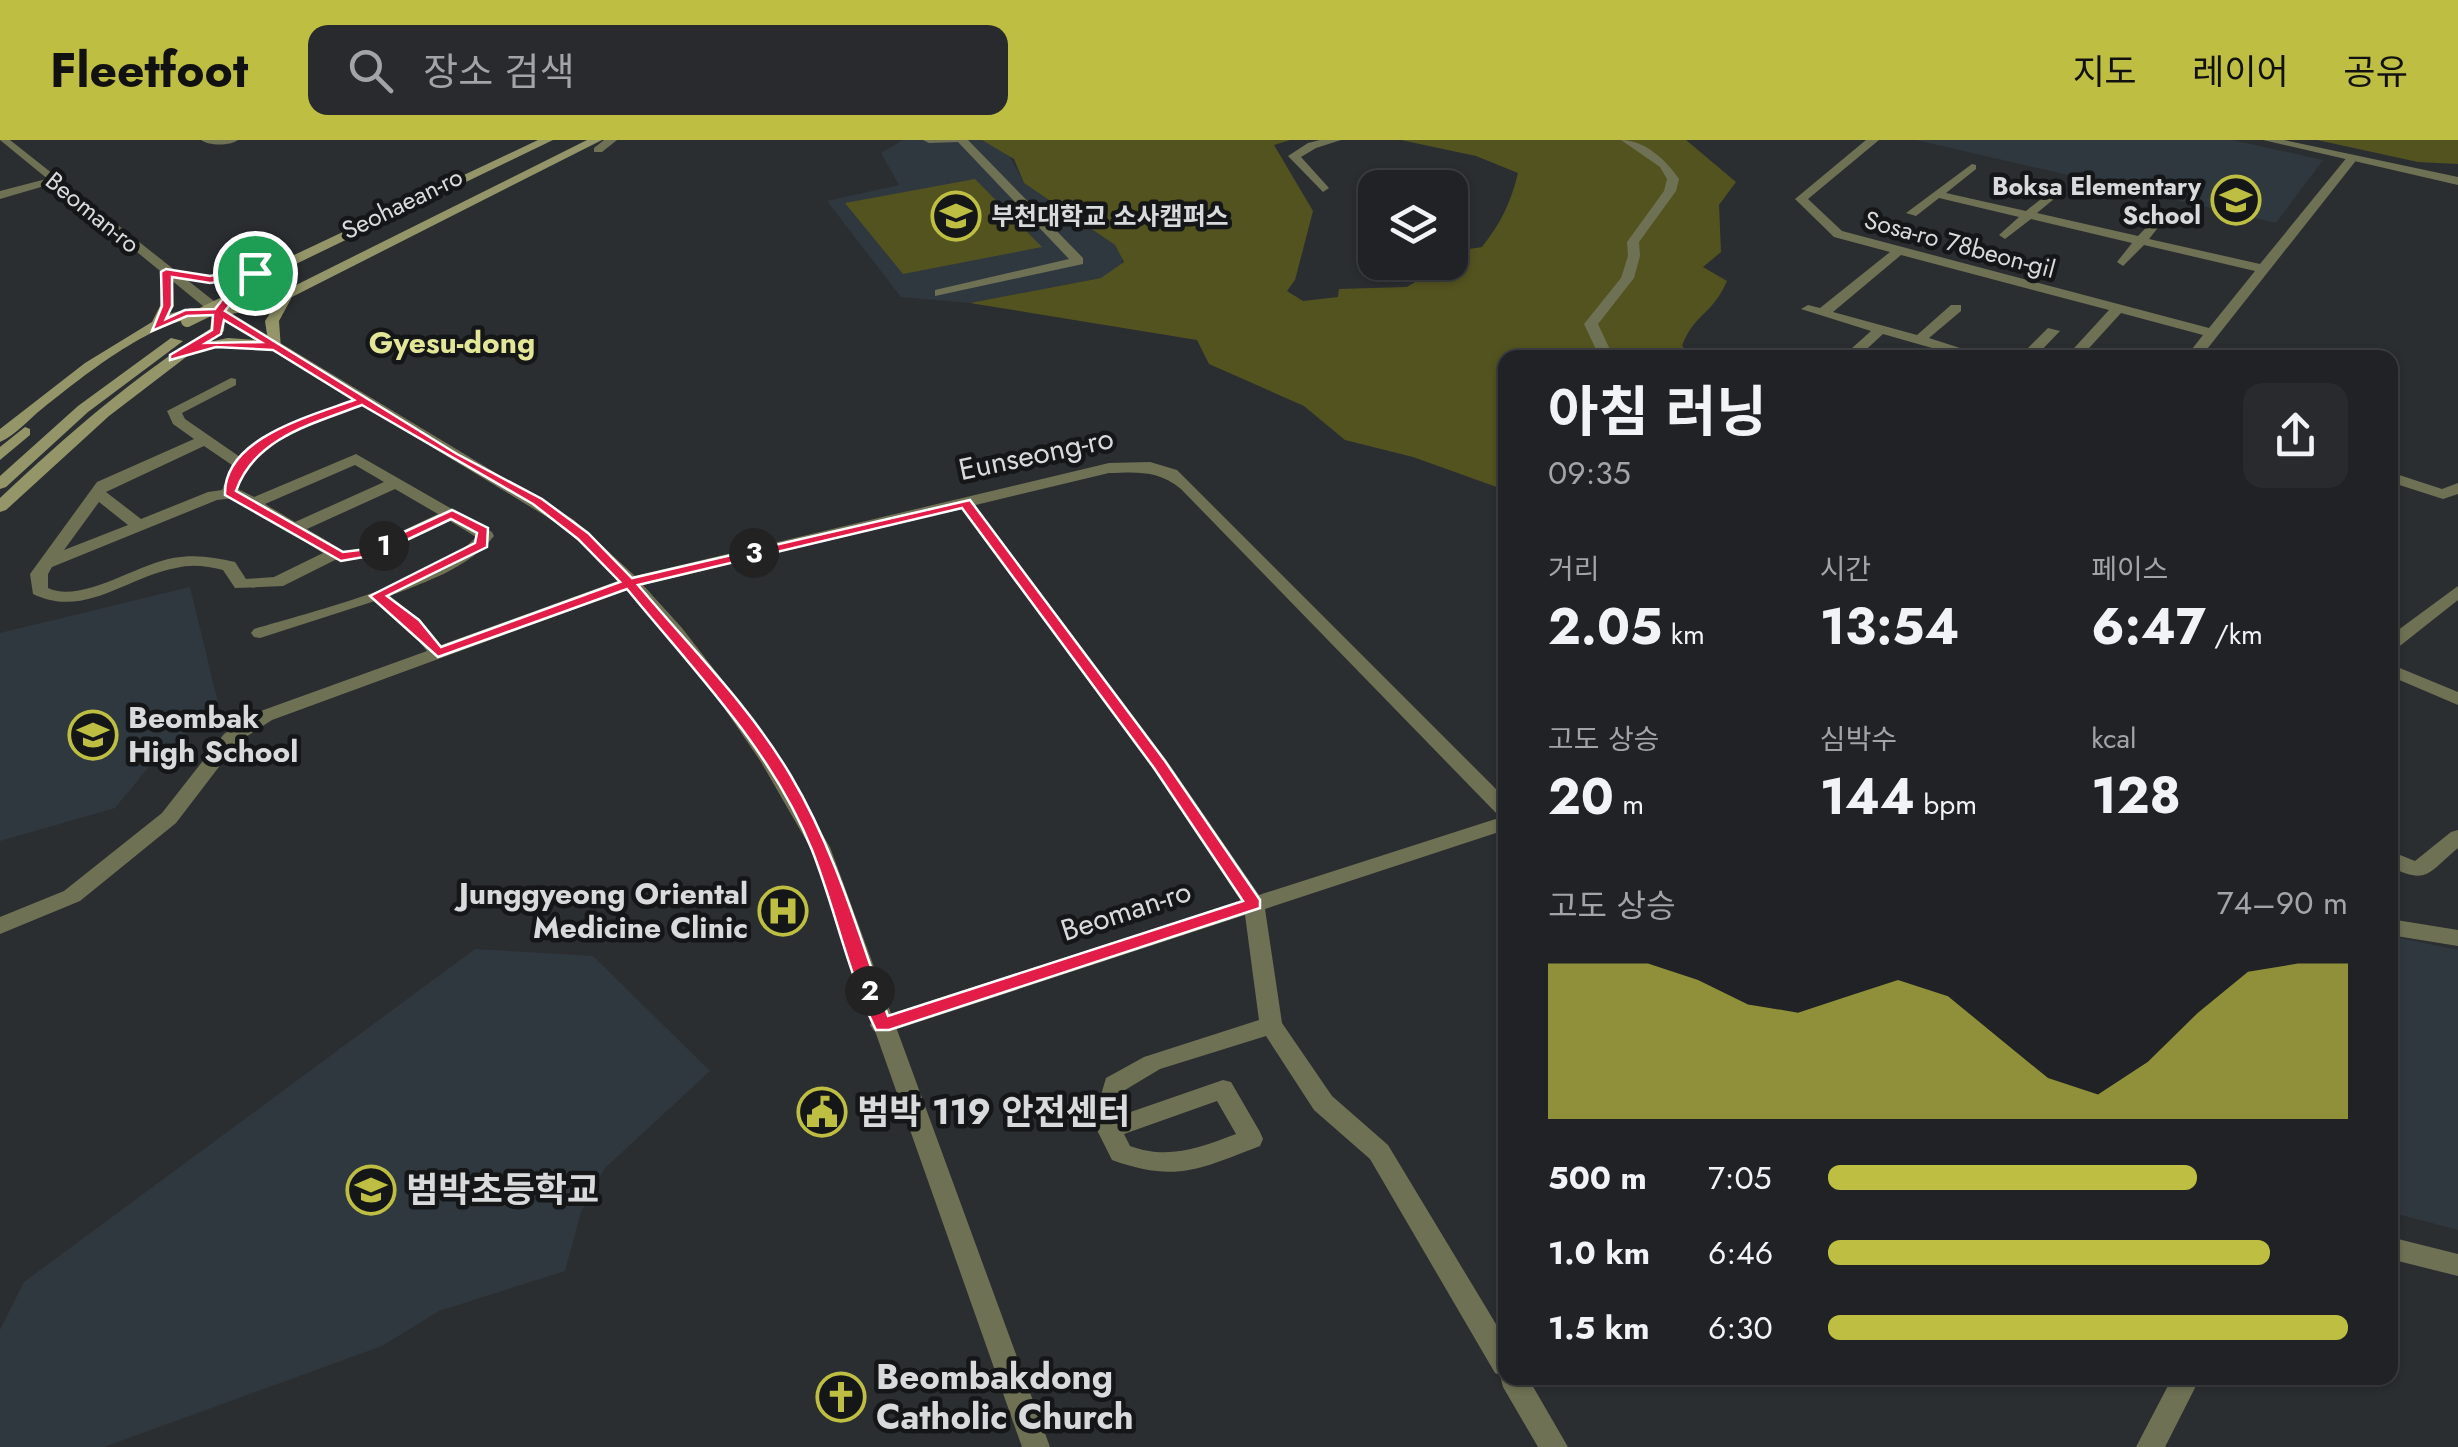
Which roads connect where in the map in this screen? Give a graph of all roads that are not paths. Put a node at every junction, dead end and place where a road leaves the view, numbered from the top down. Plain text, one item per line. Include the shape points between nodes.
1 (2, 140) edge
2 (207, 140) edge
3 (232, 140) edge
4 (546, 140) edge
5 (558, 140) edge
6 (585, 140) edge
7 (611, 140) edge
8 (929, 140) edge
9 (953, 140) edge
10 (962, 140) edge
11 (1335, 140) edge
12 (1627, 140) edge
13 (1872, 140) edge
14 (2269, 140) edge
15 (597, 145) edge
16 (2352, 158) junction
17 (1972, 167) dead end
18 (54, 180) junction
19 (2458, 181) edge
20 (1323, 188) dead end
21 (2056, 192) dead end
22 (0, 194) edge
23 (1937, 194) junction
24 (1912, 213) dead end
25 (2028, 214) junction
26 (2162, 215) dead end
27 (2004, 235) dead end
28 (2141, 240) junction
29 (1898, 251) junction
30 (2123, 262) dead end
31 (284, 263) junction
32 (2263, 268) junction
33 (166, 272) junction
34 (256, 293) junction
35 (940, 293) dead end
36 (290, 294) junction
37 (1956, 308) dead end
38 (2118, 308) junction
39 (218, 312) junction
40 (194, 324) junction
41 (156, 328) junction
42 (1881, 329) junction
43 (2052, 331) dead end
44 (2211, 333) junction
45 (1919, 340) junction
46 (276, 346) junction
47 (1603, 350) edge
48 (1857, 350) edge
49 (1955, 350) edge
50 (2033, 350) edge
51 (2079, 350) edge
52 (2198, 350) edge
53 (174, 358) junction
54 (231, 382) dead end
55 (363, 400) junction
56 (0, 436) edge
57 (204, 440) junction
58 (0, 455) edge
59 (240, 464) junction
60 (2398, 480) edge
61 (397, 482) junction
62 (0, 484) edge
63 (2458, 488) edge
64 (98, 492) junction
65 (229, 492) junction
66 (254, 502) junction
67 (965, 503) junction
68 (0, 507) edge
69 (452, 514) junction
70 (137, 524) junction
71 (293, 529) junction
72 (333, 555) junction
73 (46, 564) junction
74 (629, 583) junction
75 (2458, 591) edge
76 (378, 596) junction
77 (260, 633) dead end
78 (2398, 639) edge
79 (438, 653) junction
80 (2398, 672) edge
81 (2458, 700) edge
82 (1498, 803) edge
83 (1498, 824) edge
84 (2458, 837) edge
85 (2398, 862) edge
86 (1254, 904) junction
87 (0, 926) edge
88 (2398, 928) edge
89 (2458, 938) edge
90 (882, 1025) junction
91 (1272, 1025) junction
92 (1108, 1129) junction
93 (2398, 1250) edge
94 (2458, 1265) edge
95 (1498, 1352) edge
96 (1517, 1385) edge
97 (2182, 1385) edge
98 (1036, 1447) edge
99 (1554, 1447) edge
100 (2150, 1447) edge

1 - 18 street, Beoman-ro
2 - 3 street
4 - 31 main road
5 - 34 main road, Seohaean-ro
6 - 34 main road, Seohaean-ro
7 - 15 street
8 - 9 street
10 - 35 street via 1078,261
11 - 20 street via 1294,156
12 - 47 street via 1664,165 1672,180 1634,242 1636,260 1623,292 1600,307 1590,324
13 - 29 street, Sosa-ro 78beon-gil via 1800,199 1838,234
14 - 16 street
15 - 36 main road
16 - 19 street
16 - 32 street
17 - 23 street
18 - 22 street
18 - 33 street, Beoman-ro
21 - 25 street
23 - 24 street
23 - 25 street
25 - 27 street
25 - 28 street
26 - 28 street
28 - 30 street
28 - 32 street
29 - 38 street, Sosa-ro 78beon-gil
29 - 42 street via 1816,311
31 - 33 main road via 224,279
31 - 39 main road via 239,286
32 - 44 street
33 - 39 street, Beoman-ro
33 - 41 main road via 167,306
34 - 40 main road, Seohaean-ro
36 - 39 main road via 265,306
36 - 46 main road via 272,321
37 - 45 street
38 - 44 street, Sosa-ro 78beon-gil
38 - 51 street
39 - 41 main road via 185,313
39 - 46 street, Beoman-ro
39 - 53 main road via 217,331
40 - 58 main road, Seohaean-ro via 59,404
40 - 62 main road, Seohaean-ro via 62,425
41 - 56 main road
42 - 45 street
42 - 48 street
43 - 50 street
44 - 52 street
45 - 49 street
46 - 53 main road via 216,344
46 - 55 street, Beoman-ro
53 - 68 main road via 90,423
54 - 57 street via 174,411
55 - 59 street via 280,433
55 - 74 street, Beoman-ro via 538,502
57 - 59 street
57 - 64 street via 111,479
59 - 65 street
60 - 63 street via 2443,494
61 - 66 street via 361,460 348,460
61 - 69 street
61 - 71 street
64 - 70 street
64 - 73 street
65 - 66 street
65 - 70 street
66 - 71 street
67 - 74 street, Eunseong-ro
67 - 82 street, Eunseong-ro via 1109,468 1150,466 1171,473
67 - 86 street via 1160,765
69 - 72 street via 370,552
69 - 76 street via 484,531 482,544
70 - 73 street
71 - 72 street
72 - 73 street via 262,586 241,584 217,561 160,563 60,601 39,590
74 - 79 street
74 - 90 street, Beoman-ro via 784,776 820,848
75 - 78 street
76 - 77 street
76 - 79 street
79 - 87 street via 265,716 231,738 168,818 72,896
80 - 81 street
83 - 86 street, Beoman-ro
84 - 85 street via 2417,871
86 - 90 street, Beoman-ro
86 - 91 street
88 - 89 street
90 - 98 street, Beoman-ro
91 - 92 street via 1152,1063 1114,1085
91 - 95 street via 1323,1103 1379,1152
92 - 92 street via 1121,1154 1152,1166 1184,1163 1251,1139 1223,1090
93 - 94 street
96 - 99 street
97 - 100 street

